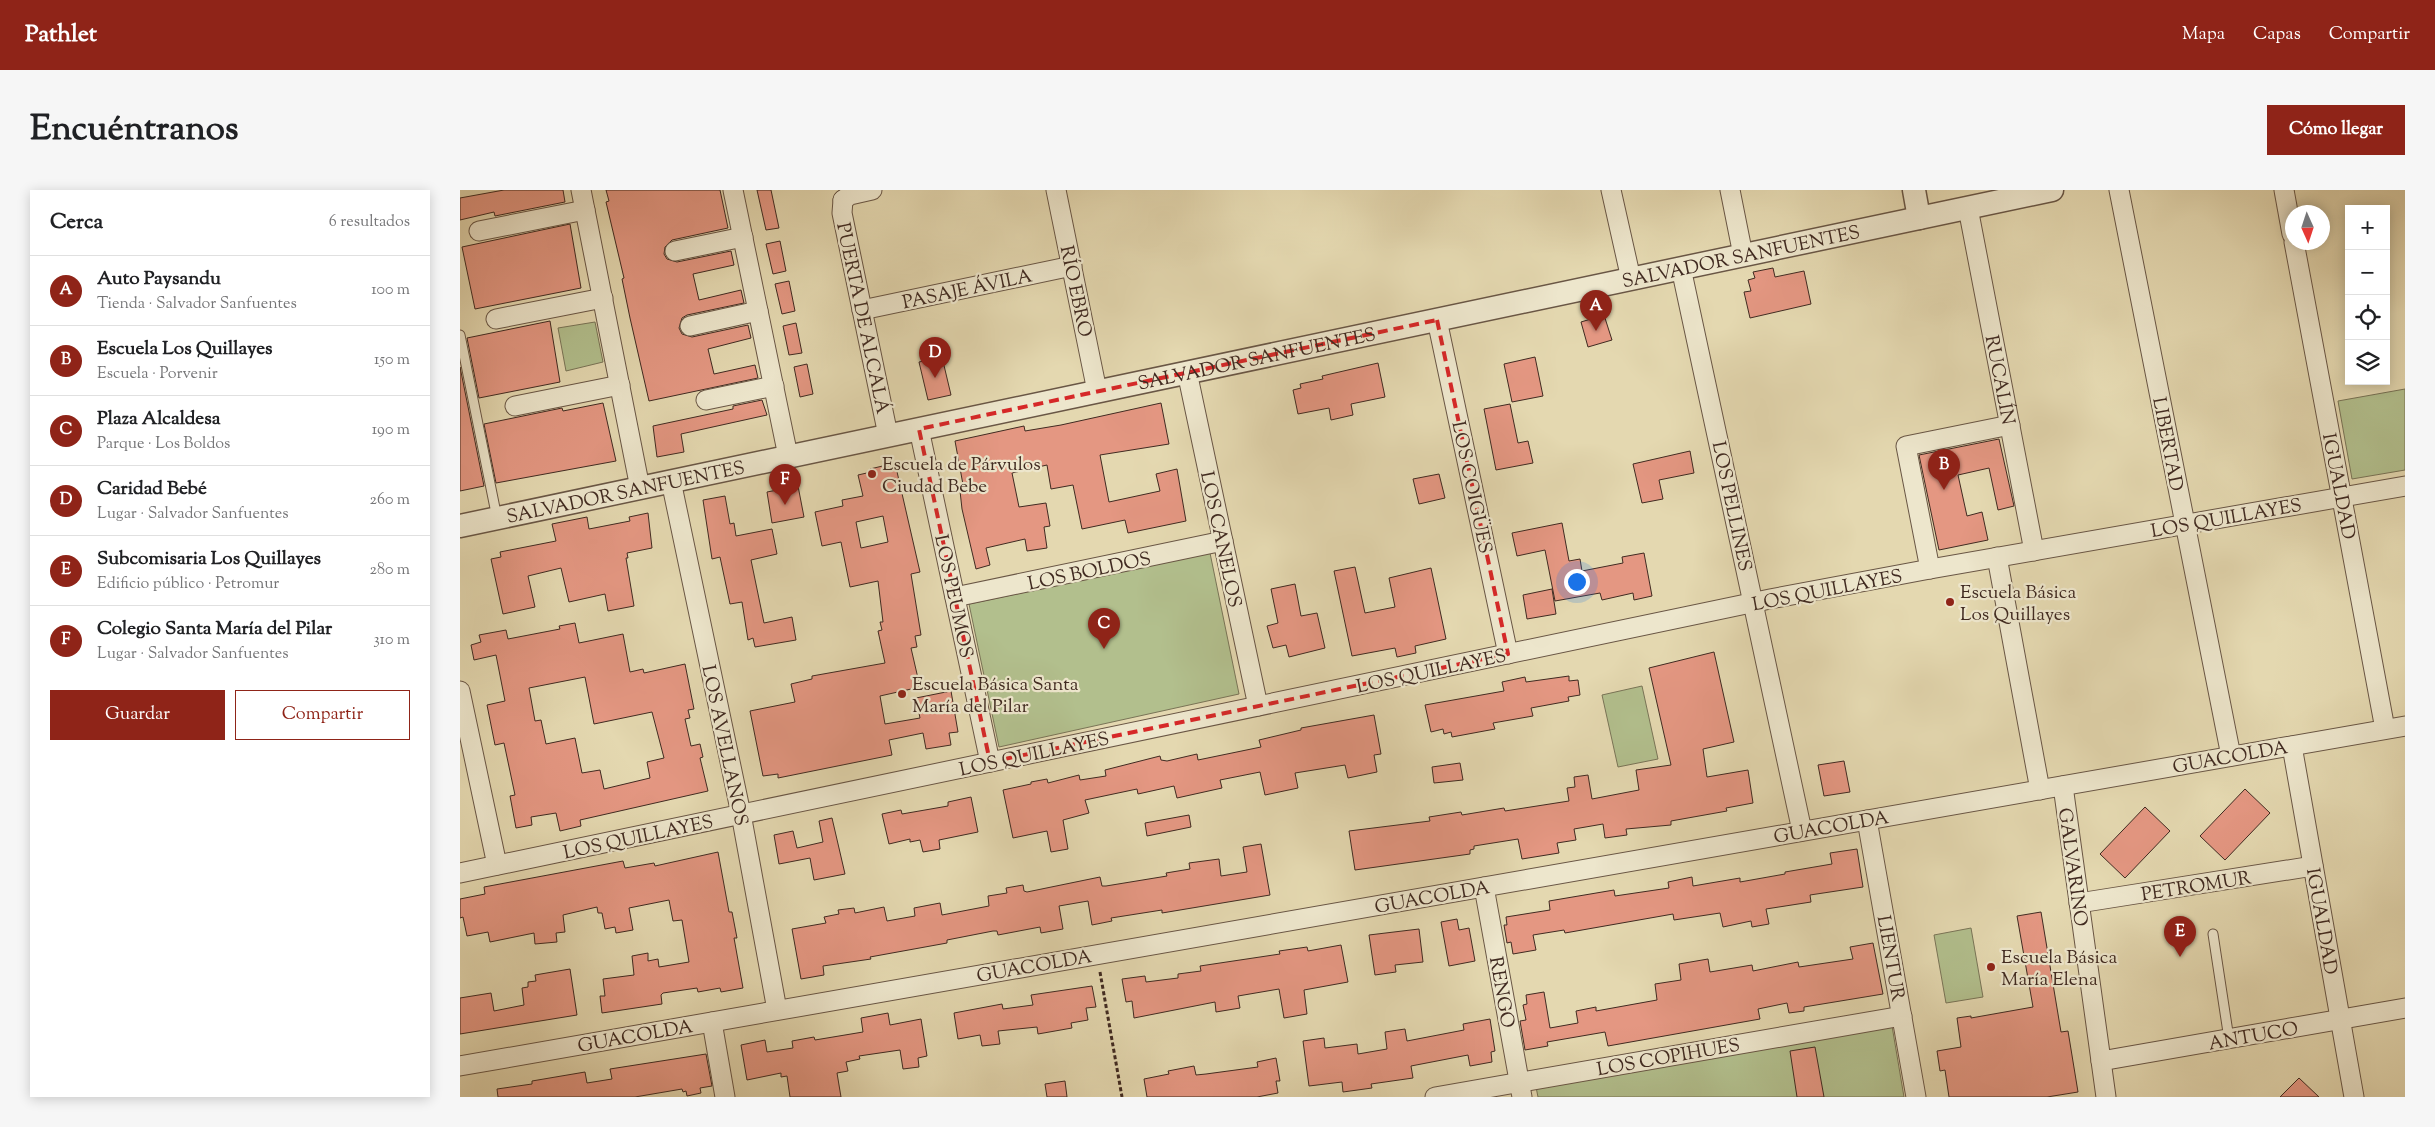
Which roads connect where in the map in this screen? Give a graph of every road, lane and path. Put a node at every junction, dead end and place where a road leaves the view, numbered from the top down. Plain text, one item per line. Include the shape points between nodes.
1 (581, 190) edge
2 (733, 190) edge
3 (872, 190) edge
4 (1056, 190) edge
5 (1611, 190) edge
6 (1730, 190) edge
7 (1914, 190) edge
8 (2052, 190) edge
9 (2119, 190) edge
10 (2284, 190) edge
11 (839, 195) edge
12 (2287, 205) edge
13 (1968, 208) junction
14 (585, 210) junction
15 (1919, 218) junction
16 (479, 231) dead end
17 (743, 237) junction
18 (675, 250) dead end
19 (2296, 250) edge
20 (1743, 255) junction
21 (1072, 266) junction
22 (1682, 268) junction
23 (1631, 279) junction
24 (603, 298) junction
25 (862, 310) junction
26 (758, 311) junction
27 (496, 319) dead end
28 (1437, 320) junction
29 (690, 326) dead end
30 (460, 335) edge
31 (1187, 372) junction
32 (620, 385) junction
33 (774, 386) junction
34 (1097, 392) junction
35 (706, 400) dead end
36 (515, 406) dead end
37 (2010, 425) junction
38 (919, 429) junction
39 (888, 435) junction
40 (788, 456) junction
41 (671, 481) junction
42 (2405, 486) edge
43 (640, 488) junction
44 (2342, 497) junction
45 (497, 518) junction
46 (2185, 524) junction
47 (460, 526) edge
48 (1223, 542) junction
49 (2034, 551) junction
50 (1997, 557) junction
51 (1930, 569) junction
52 (955, 598) junction
53 (1753, 603) junction
54 (1508, 654) junction
55 (460, 691) edge
56 (1258, 706) junction
57 (2399, 730) edge
58 (2292, 746) junction
59 (2231, 756) junction
60 (990, 762) junction
61 (2063, 786) junction
62 (2040, 790) junction
63 (741, 814) junction
64 (1867, 820) junction
65 (1802, 831) junction
66 (497, 866) junction
67 (2313, 866) junction
68 (460, 873) edge
69 (1484, 887) junction
70 (2079, 903) junction
71 (2213, 934) dead end
72 (1099, 969) dead end
73 (2405, 1008) edge
74 (777, 1010) junction
75 (1902, 1016) junction
76 (2340, 1019) junction
77 (712, 1022) junction
78 (2229, 1039) junction
79 (2101, 1061) junction
80 (460, 1066) edge
81 (1521, 1090) edge
82 (725, 1097) edge
83 (1122, 1097) edge
84 (1435, 1097) edge
85 (1916, 1097) edge
86 (2106, 1097) edge
87 (2354, 1097) edge

1 - 14 street
2 - 17 street
3 - 11 street
4 - 21 street, RÍO EBRO
5 - 23 street
6 - 20 street
7 - 15 street
8 - 13 street, SALVADOR SANFUENTES
9 - 46 street, LIBERTAD
10 - 12 street
11 - 25 street, PUERTA DE ALCALÁ
13 - 15 street, SALVADOR SANFUENTES
13 - 37 street, RUCALÍN
14 - 16 street
14 - 24 street
15 - 20 street, SALVADOR SANFUENTES
17 - 18 street
17 - 26 street
19 - 44 street, IGUALDAD
20 - 22 street, SALVADOR SANFUENTES
21 - 25 street, PASAJE ÁVILA
21 - 34 street, RÍO EBRO
22 - 23 street, SALVADOR SANFUENTES
22 - 53 street, LOS PELLINES
23 - 28 street, SALVADOR SANFUENTES
24 - 27 street
24 - 32 street
25 - 39 street, PUERTA DE ALCALÁ
26 - 29 street
26 - 33 street
28 - 31 street, SALVADOR SANFUENTES
28 - 54 street, LOS COIGÜES
30 - 45 lane
31 - 34 street, SALVADOR SANFUENTES
31 - 48 street, LOS CANELOS
32 - 36 street
32 - 43 street
33 - 35 street
33 - 40 street
34 - 38 street, SALVADOR SANFUENTES
37 - 49 street, RUCALÍN
37 - 51 street via 1906,446
38 - 39 street, SALVADOR SANFUENTES
38 - 52 street, LOS PEUMOS
39 - 40 street, SALVADOR SANFUENTES
40 - 41 street, SALVADOR SANFUENTES
41 - 43 street, SALVADOR SANFUENTES
41 - 63 street, LOS AVELLANOS
42 - 44 street, LOS QUILLAYES
43 - 45 street, SALVADOR SANFUENTES
44 - 46 street, LOS QUILLAYES
44 - 57 street, IGUALDAD
45 - 47 street, SALVADOR SANFUENTES
46 - 49 street, LOS QUILLAYES
46 - 59 street, LIBERTAD
48 - 52 street, LOS BOLDOS
48 - 56 street, LOS CANELOS
49 - 50 street, LOS QUILLAYES
50 - 51 street, LOS QUILLAYES
50 - 62 street, GALVARINO
51 - 53 street, LOS QUILLAYES
52 - 60 street, LOS PEUMOS
53 - 54 street, LOS QUILLAYES
53 - 65 street, LOS PELLINES
54 - 56 street, LOS QUILLAYES
55 - 66 street
56 - 60 street, LOS QUILLAYES
57 - 58 street, GUACOLDA
58 - 59 street, GUACOLDA
58 - 67 street, IGUALDAD
59 - 61 street, GUACOLDA
60 - 63 street, LOS QUILLAYES
61 - 62 street, GUACOLDA
61 - 70 street, GALVARINO
62 - 64 street, GUACOLDA
63 - 66 street, LOS QUILLAYES
63 - 74 street, LOS AVELLANOS
64 - 65 street, GUACOLDA
64 - 75 street, LIENTUR
65 - 69 street, GUACOLDA
66 - 68 street, LOS QUILLAYES
67 - 70 street, PETROMUR
67 - 76 street, IGUALDAD
69 - 74 street, GUACOLDA
69 - 81 street, RENGO
70 - 79 street, GALVARINO
71 - 78 lane
72 - 83 path
73 - 76 street, ANTUCO
74 - 77 street, GUACOLDA
75 - 81 street, LOS COPIHUES
75 - 85 street, LIENTUR
76 - 78 street, ANTUCO
76 - 87 street, IGUALDAD
77 - 80 street, GUACOLDA
77 - 82 street
78 - 79 street, ANTUCO
79 - 86 street, GALVARINO
81 - 84 street, LOS COPIHUES

